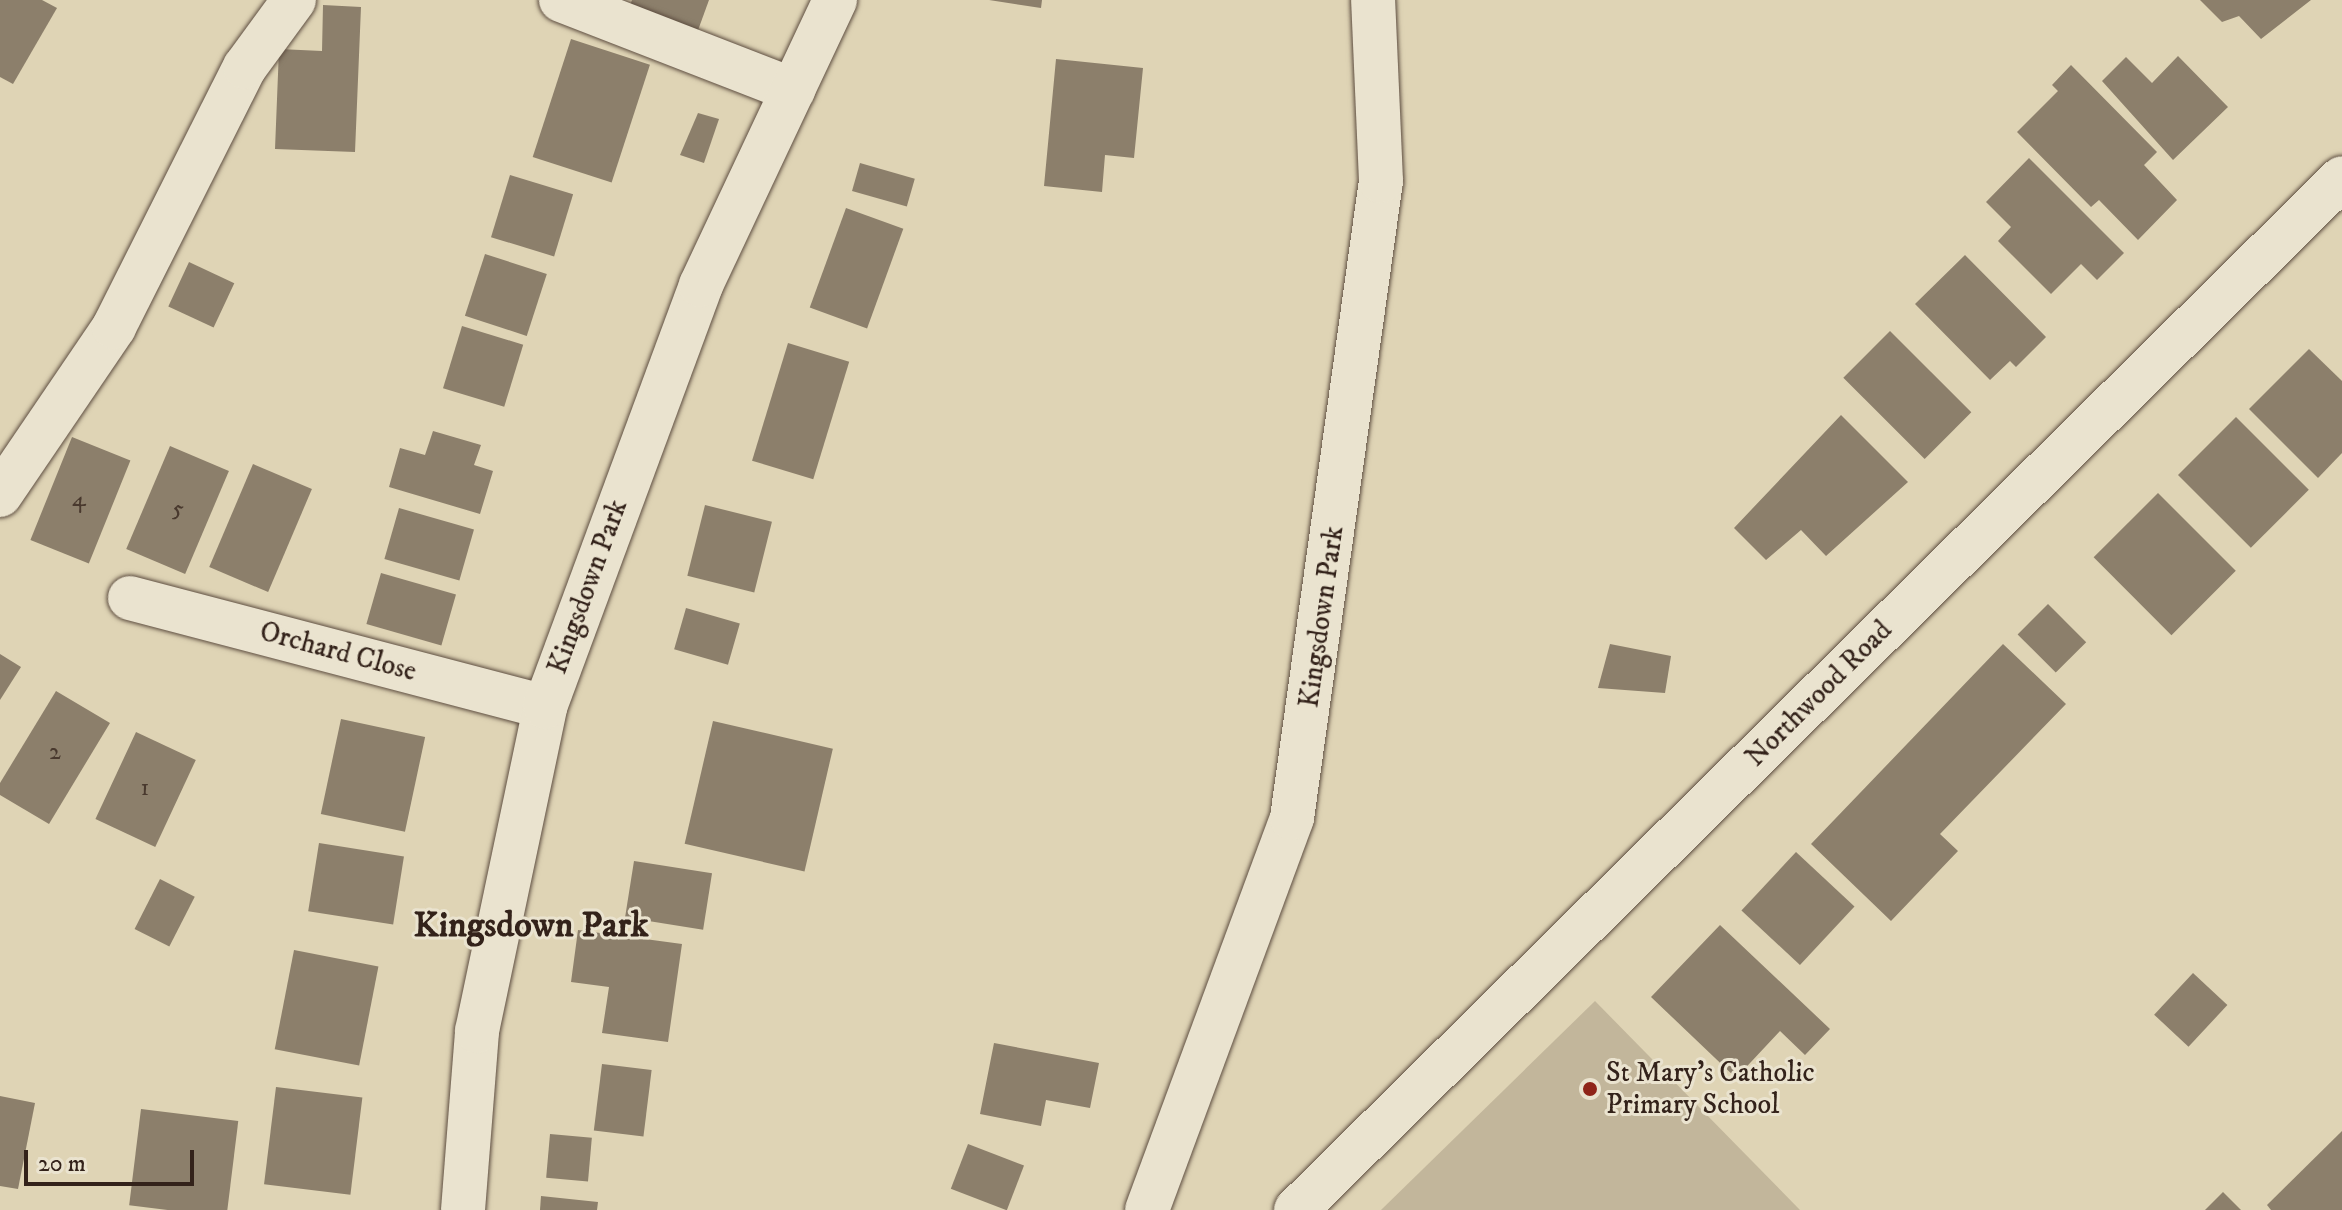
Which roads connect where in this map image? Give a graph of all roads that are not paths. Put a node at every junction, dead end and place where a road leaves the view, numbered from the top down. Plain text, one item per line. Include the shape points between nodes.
1 (294, 0) edge
2 (561, 0) edge
3 (835, 0) edge
4 (1373, 0) edge
5 (793, 90) junction
6 (2342, 178) edge
7 (0, 495) edge
8 (130, 598) dead end
9 (545, 707) junction
10 (463, 1210) edge
11 (1147, 1210) edge
12 (1296, 1210) edge

1 - 7 street via 245,67 114,327
2 - 5 street
3 - 5 street, Kingsdown Park
4 - 11 street, Kingsdown Park via 1381,181 1292,818
5 - 9 street, Kingsdown Park via 701,285
6 - 12 street, Northwood Road
8 - 9 street, Orchard Close
9 - 10 street, Kingsdown Park via 477,1031

